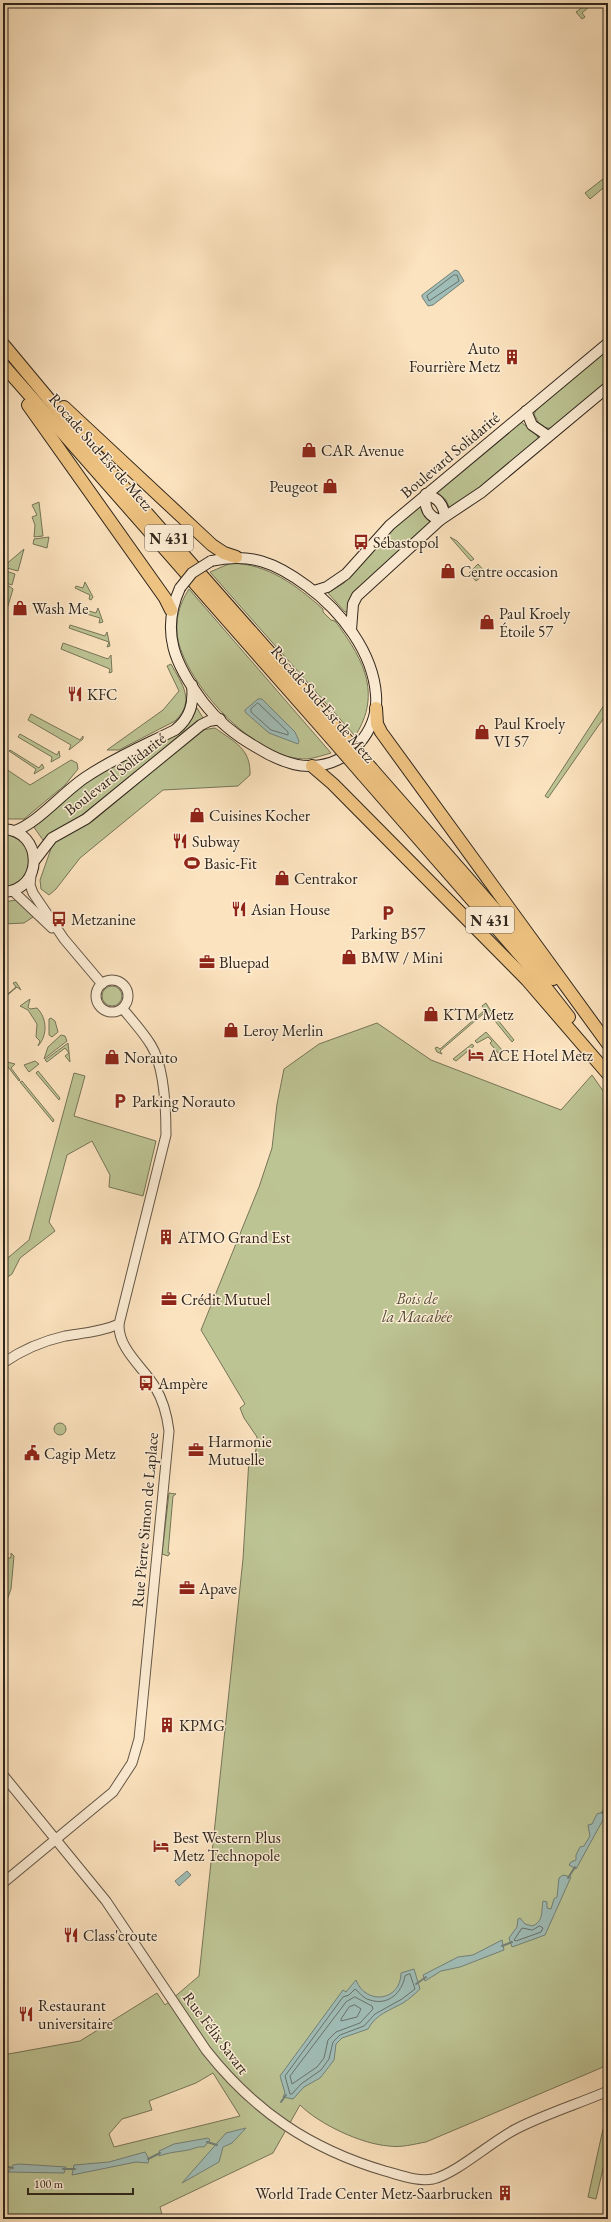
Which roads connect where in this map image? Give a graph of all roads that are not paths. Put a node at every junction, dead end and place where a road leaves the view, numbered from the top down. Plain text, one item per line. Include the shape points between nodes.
1 (608, 343) edge
2 (7, 349) edge
3 (3, 365) edge
4 (3, 372) edge
5 (608, 387) edge
6 (526, 411) junction
7 (548, 436) junction
8 (426, 494) junction
9 (443, 518) junction
10 (236, 557) junction
11 (314, 592) junction
12 (171, 610) junction
13 (351, 630) junction
14 (192, 685) junction
15 (376, 708) junction
16 (220, 720) junction
17 (334, 733) junction
18 (312, 766) junction
19 (368, 772) junction
20 (3, 829) edge
21 (15, 831) junction
22 (35, 860) junction
23 (31, 876) junction
24 (8, 892) edge
25 (64, 938) junction
26 (102, 984) junction
27 (123, 1008) junction
28 (608, 1044) edge
29 (608, 1052) edge
30 (608, 1074) edge
31 (119, 1324) junction
32 (88, 1333) junction
33 (120, 1338) junction
34 (3, 1363) edge
35 (3, 1775) edge
36 (56, 1838) junction
37 (3, 1883) edge
38 (608, 2091) edge

1 - 6 main road, Boulevard Solidarité
2 - 10 highway via 65,408 212,545
2 - 17 highway, Rocade Sud-Est de Metz / N 431
3 - 17 highway, Rocade Sud-Est de Metz / N 431
4 - 12 highway via 44,425
5 - 7 main road
6 - 7 main road via 532,425
6 - 8 main road, Boulevard Solidarité
7 - 9 main road via 482,492
8 - 9 main road via 438,500 444,508
8 - 9 main road via 424,503 427,511 433,518
8 - 11 main road, Boulevard Solidarité via 390,525 346,574 327,587
9 - 13 main road via 357,596 353,604
10 - 11 main road via 274,566
10 - 12 main road, bridge via 211,561 192,572 180,588
11 - 13 main road
12 - 14 main road via 171,640 178,660
13 - 15 main road via 372,673
14 - 16 main road
14 - 21 main road, Boulevard Solidarité via 192,702 184,723 85,777 27,825
15 - 18 main road via 369,731 355,748 336,760
15 - 28 highway via 377,724 381,732
16 - 18 main road via 249,744 270,756
16 - 22 main road, Boulevard Solidarité via 209,721 201,726 86,819 52,838
17 - 19 highway, Rocade Sud-Est de Metz / N 431, bridge
18 - 30 highway via 484,934
19 - 29 highway, Rocade Sud-Est de Metz / N 431 via 512,929
19 - 30 highway, Rocade Sud-Est de Metz / N 431 via 526,962 571,1020
20 - 21 main road
21 - 22 main road via 22,834 31,845
22 - 23 main road
23 - 24 main road via 26,883
23 - 25 street via 30,885 33,893
24 - 25 street
25 - 26 street
26 - 27 street via 116,980 124,985 128,997
26 - 27 street via 96,995 100,1007 112,1013
27 - 31 street via 151,1045 157,1059 166,1135
31 - 32 street
31 - 33 street
32 - 33 street
32 - 34 street via 56,1338
33 - 36 street, Rue Pierre Simon de Laplace via 158,1393 166,1411 169,1431 140,1730 132,1763 117,1787 100,1804
35 - 36 street, Rue Félix Savart
36 - 37 street, Rue Pierre Simon de Laplace
36 - 38 street, Rue Félix Savart via 106,1901 206,2050 232,2081 262,2109 315,2144 350,2160 417,2179 433,2179 516,2129

